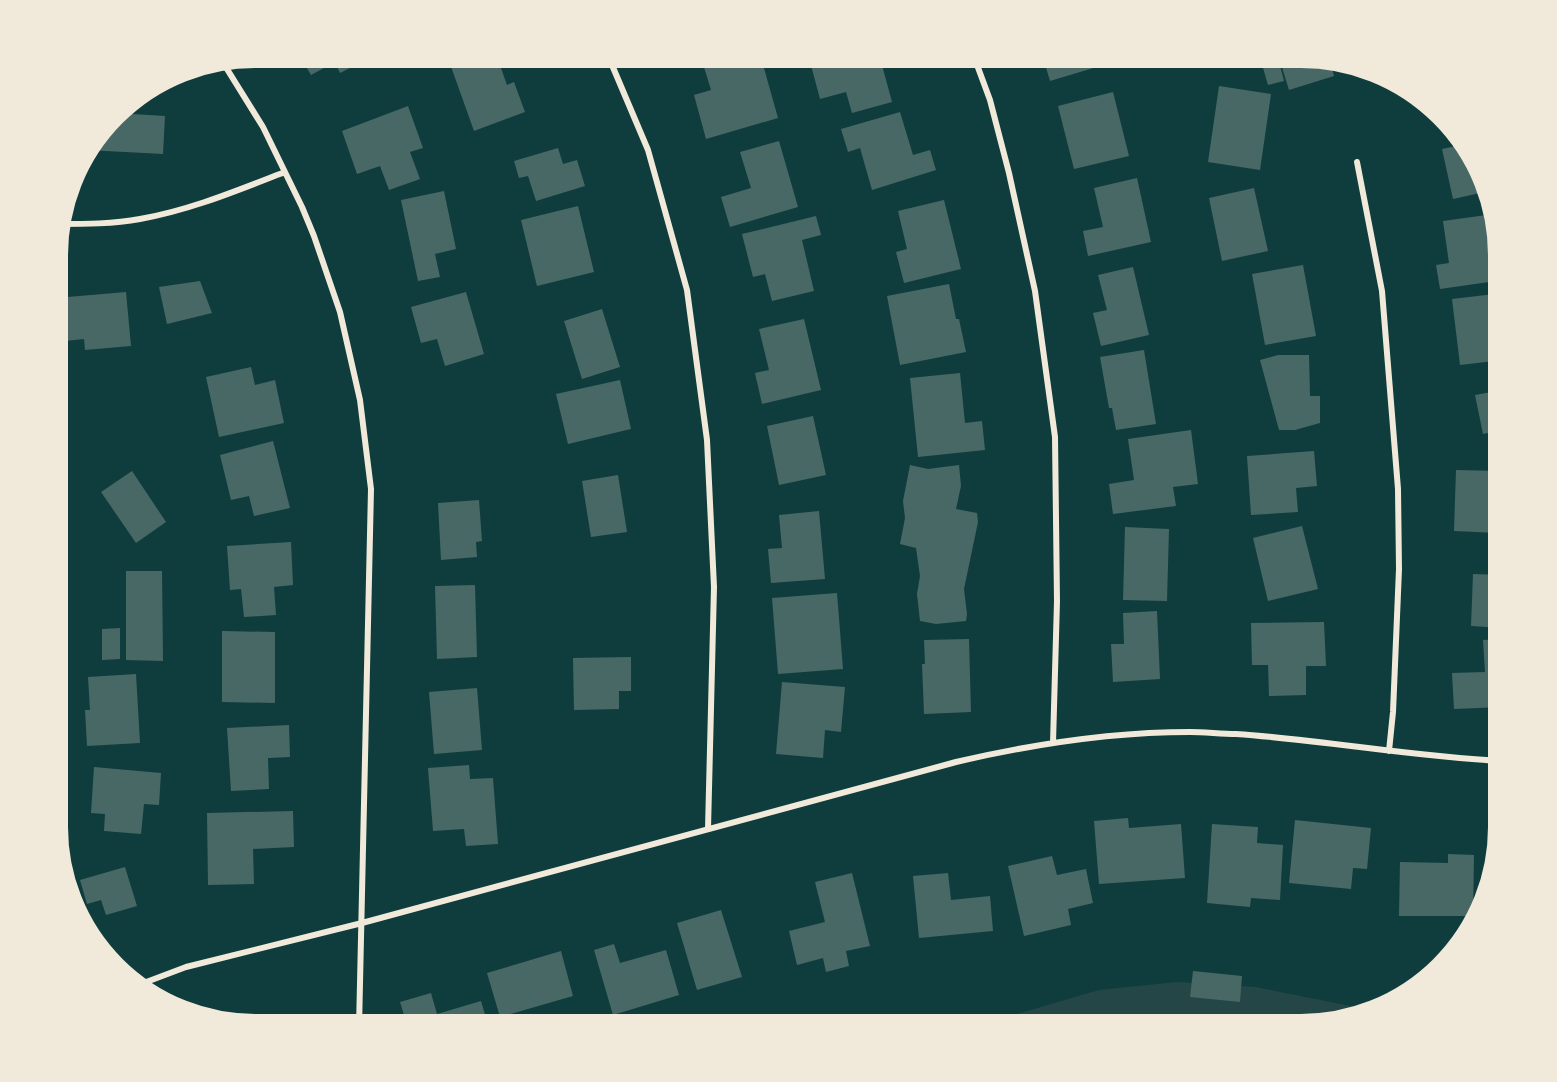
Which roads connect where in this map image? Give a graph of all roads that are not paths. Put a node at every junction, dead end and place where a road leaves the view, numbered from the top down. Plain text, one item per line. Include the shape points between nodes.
1 (612, 65) dead end
2 (977, 65) edge
3 (226, 67) edge
4 (1357, 162) dead end
5 (285, 172) junction
6 (67, 224) edge
7 (1053, 743) junction
8 (1389, 751) junction
9 (1492, 760) edge
10 (708, 829) junction
11 (362, 923) junction
12 (145, 982) edge
13 (359, 1017) edge

1 - 10 street via 648,150 687,290 707,440 714,587
2 - 7 street via 1009,173 1035,291 1054,437 1057,602
3 - 5 street
4 - 8 street via 1382,291 1398,489 1399,569
5 - 6 street via 180,211 139,220
5 - 11 street via 314,236 339,312 360,400 371,489
7 - 8 street via 1098,736 1190,732 1283,737
7 - 10 street via 956,762
8 - 9 street
10 - 11 street
11 - 12 street via 186,967
11 - 13 street

